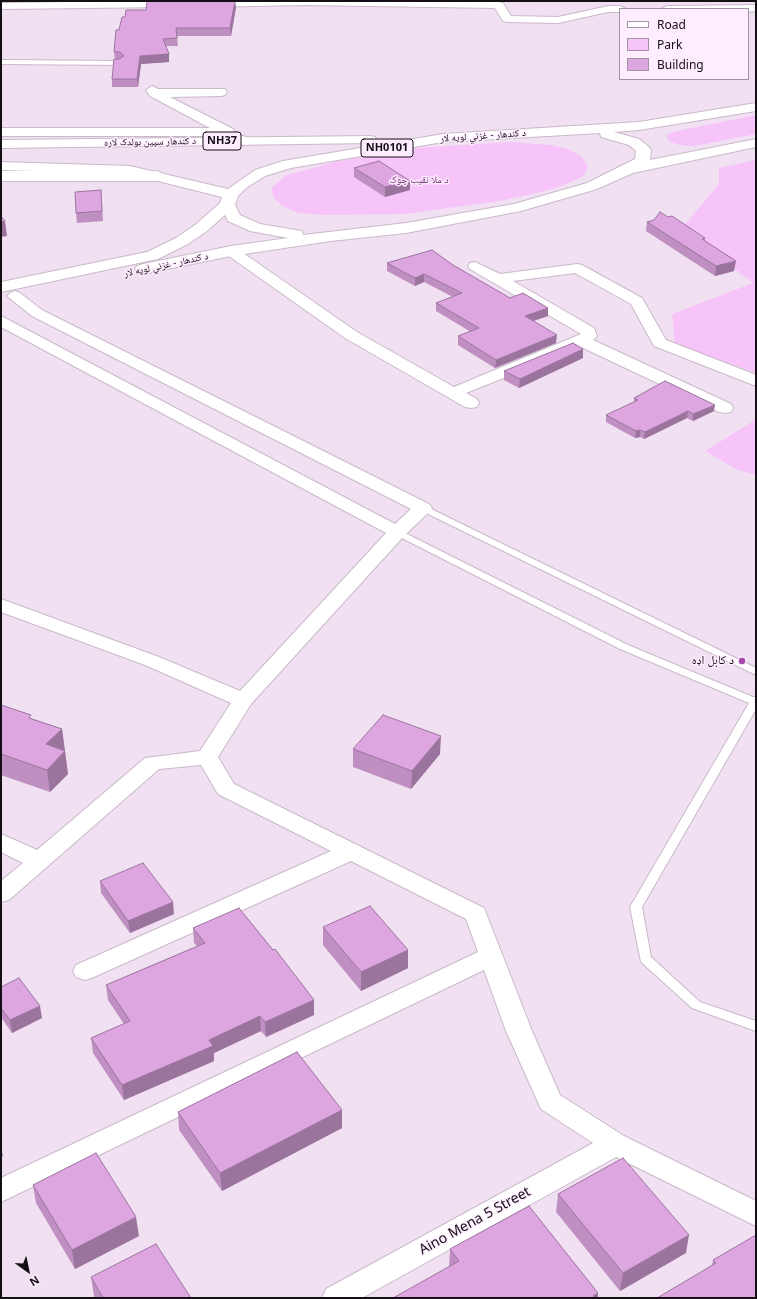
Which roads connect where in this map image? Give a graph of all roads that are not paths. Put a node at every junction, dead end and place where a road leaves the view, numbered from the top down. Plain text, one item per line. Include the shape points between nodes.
1 (31, 3) edge
2 (184, 4) edge
3 (200, 4) edge
4 (1, 6) edge
5 (619, 9) edge
6 (1, 62) edge
7 (120, 63) edge
8 (221, 92) dead end
9 (756, 107) edge
10 (564, 131) junction
11 (1, 132) edge
12 (228, 132) junction
13 (443, 138) junction
14 (245, 141) junction
15 (756, 143) edge
16 (1, 144) edge
17 (1, 166) edge
18 (629, 169) junction
19 (1, 176) edge
20 (157, 176) junction
21 (229, 200) junction
22 (331, 236) junction
23 (231, 251) junction
24 (475, 266) dead end
25 (498, 279) junction
26 (1, 287) edge
27 (8, 298) edge
28 (1, 321) edge
29 (581, 341) junction
30 (756, 381) edge
31 (453, 393) junction
32 (471, 403) dead end
33 (725, 408) dead end
34 (423, 508) junction
35 (397, 532) junction
36 (1, 605) edge
37 (756, 672) edge
38 (243, 700) junction
39 (755, 701) edge
40 (207, 757) junction
41 (1, 842) edge
42 (352, 852) junction
43 (39, 861) junction
44 (1, 894) edge
45 (492, 956) junction
46 (85, 971) dead end
47 (756, 1026) edge
48 (615, 1144) junction
49 (1, 1190) edge
50 (756, 1214) edge
51 (336, 1298) edge

1 - 2 street
1 - 4 street
3 - 5 street via 304,2 499,5 507,19 558,20
6 - 7 lane
8 - 12 street via 153,91
9 - 10 main road, د کندهار - غزني لويه لار / NH0101 via 639,126
10 - 13 main road, د کندهار - غزني لويه لار / NH0101
10 - 18 main road, NH0101 via 595,132 619,136 634,142 644,150 642,160
11 - 12 main road
12 - 14 main road via 227,137
13 - 14 main road, د کندهار سپین بولدک لاره / NH37
13 - 21 main road, د کندهار - غزني لويه لار / NH0101 via 288,164 260,173 241,185
14 - 16 main road, د کندهار سپین بولدک لاره / NH37
15 - 18 main road, د کندهار - غزني لويه لار / NH0101
17 - 20 main road via 130,170
18 - 22 main road, د کندهار - غزني لويه لار / NH0101 via 592,186 516,208 406,228
19 - 20 main road
20 - 21 main road
21 - 22 main road, د کندهار - غزني لويه لار / NH0101 via 234,218 256,228 289,234
21 - 26 main road, د کندهار - غزني لويه لار / NH0101 via 182,242 152,256
22 - 23 main road, د کندهار - غزني لويه لار / NH0101
23 - 27 main road, د کندهار - غزني لويه لار / NH0101
23 - 31 street via 351,335
24 - 25 street
25 - 29 street via 588,331 589,336
25 - 30 street via 577,268 638,301 660,343
27 - 34 street
28 - 35 street
29 - 31 street
29 - 33 street
31 - 32 street
34 - 35 street
34 - 37 lane
35 - 38 street
35 - 39 lane via 624,647
36 - 38 street via 152,661
38 - 40 street
39 - 47 lane via 636,907 646,959 696,1005
40 - 42 street via 226,789
40 - 43 street via 153,763
41 - 43 street
42 - 45 street via 476,914
42 - 46 street
43 - 44 street
45 - 48 street via 519,1031 550,1102
45 - 49 street
48 - 50 street
48 - 51 street, Aino Mena 5 Street

